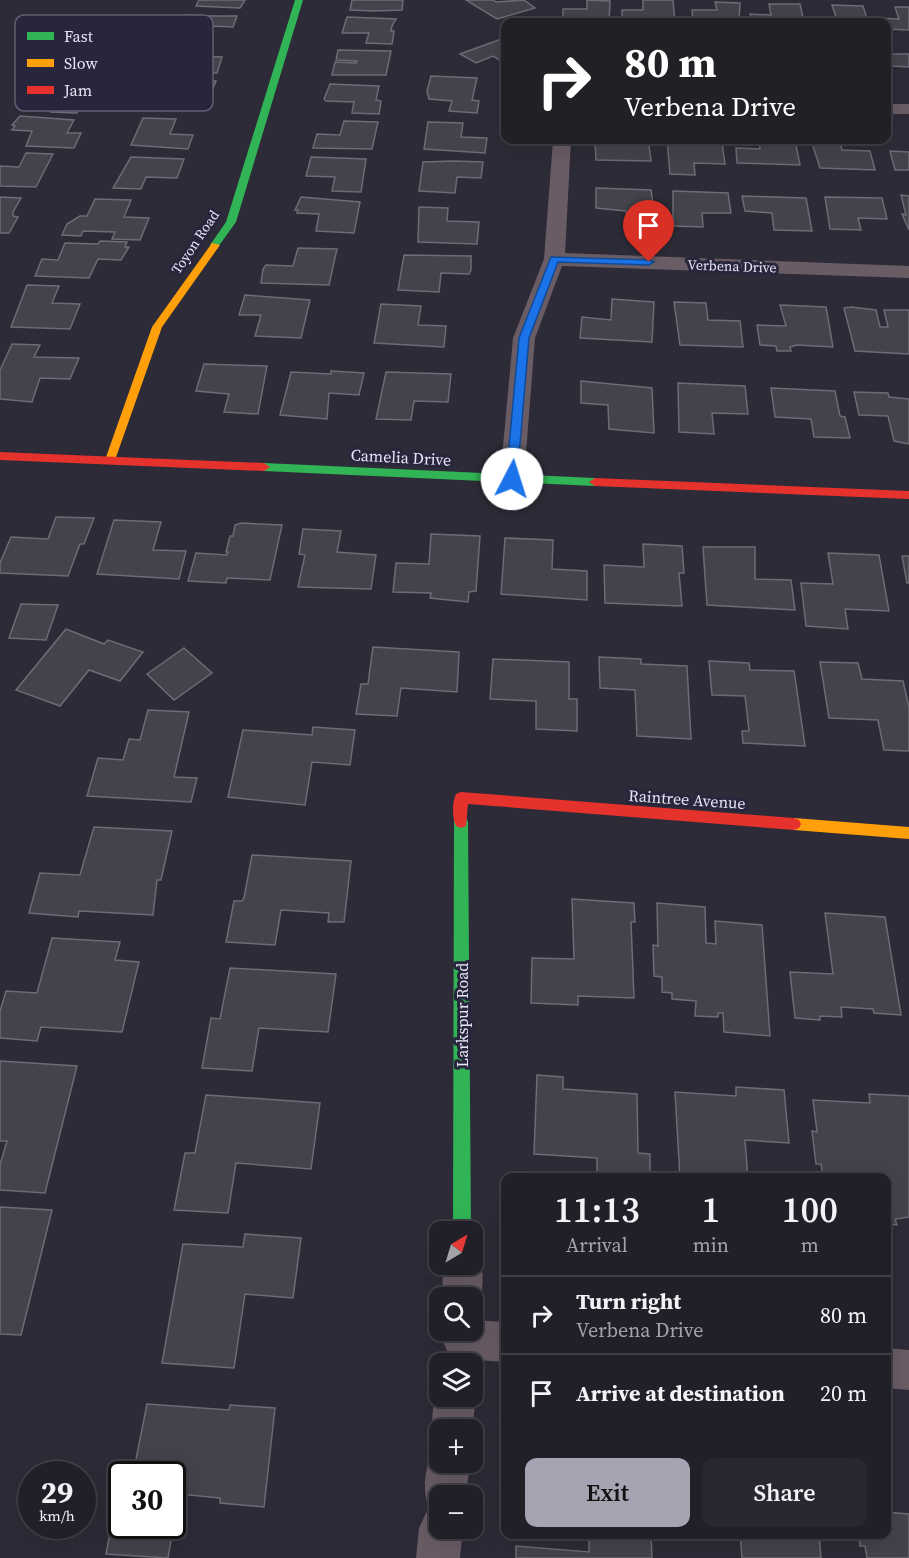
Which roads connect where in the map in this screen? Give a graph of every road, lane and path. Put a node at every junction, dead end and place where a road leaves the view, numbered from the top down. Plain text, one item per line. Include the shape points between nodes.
1 (299, 0) edge
2 (891, 109) edge
3 (909, 109) edge
4 (562, 144) edge
5 (554, 259) junction
6 (909, 272) edge
7 (0, 456) edge
8 (110, 460) junction
9 (512, 479) junction
10 (909, 495) edge
11 (461, 798) joint
12 (909, 833) edge
13 (462, 1221) edge
14 (501, 1342) edge
15 (461, 1344) edge
16 (891, 1368) edge
17 (909, 1370) edge
18 (440, 1539) edge
19 (438, 1558) edge

1 - 8 street, Toyon Road via 231,222 157,327
2 - 3 street
4 - 5 street
5 - 6 street, Verbena Drive
5 - 9 street via 524,338
7 - 8 street, Camelia Drive
8 - 9 street, Camelia Drive
9 - 10 street, Camelia Drive
11 - 12 street, Raintree Avenue
11 - 13 street, Larkspur Road
14 - 15 street
16 - 17 street
18 - 19 street

